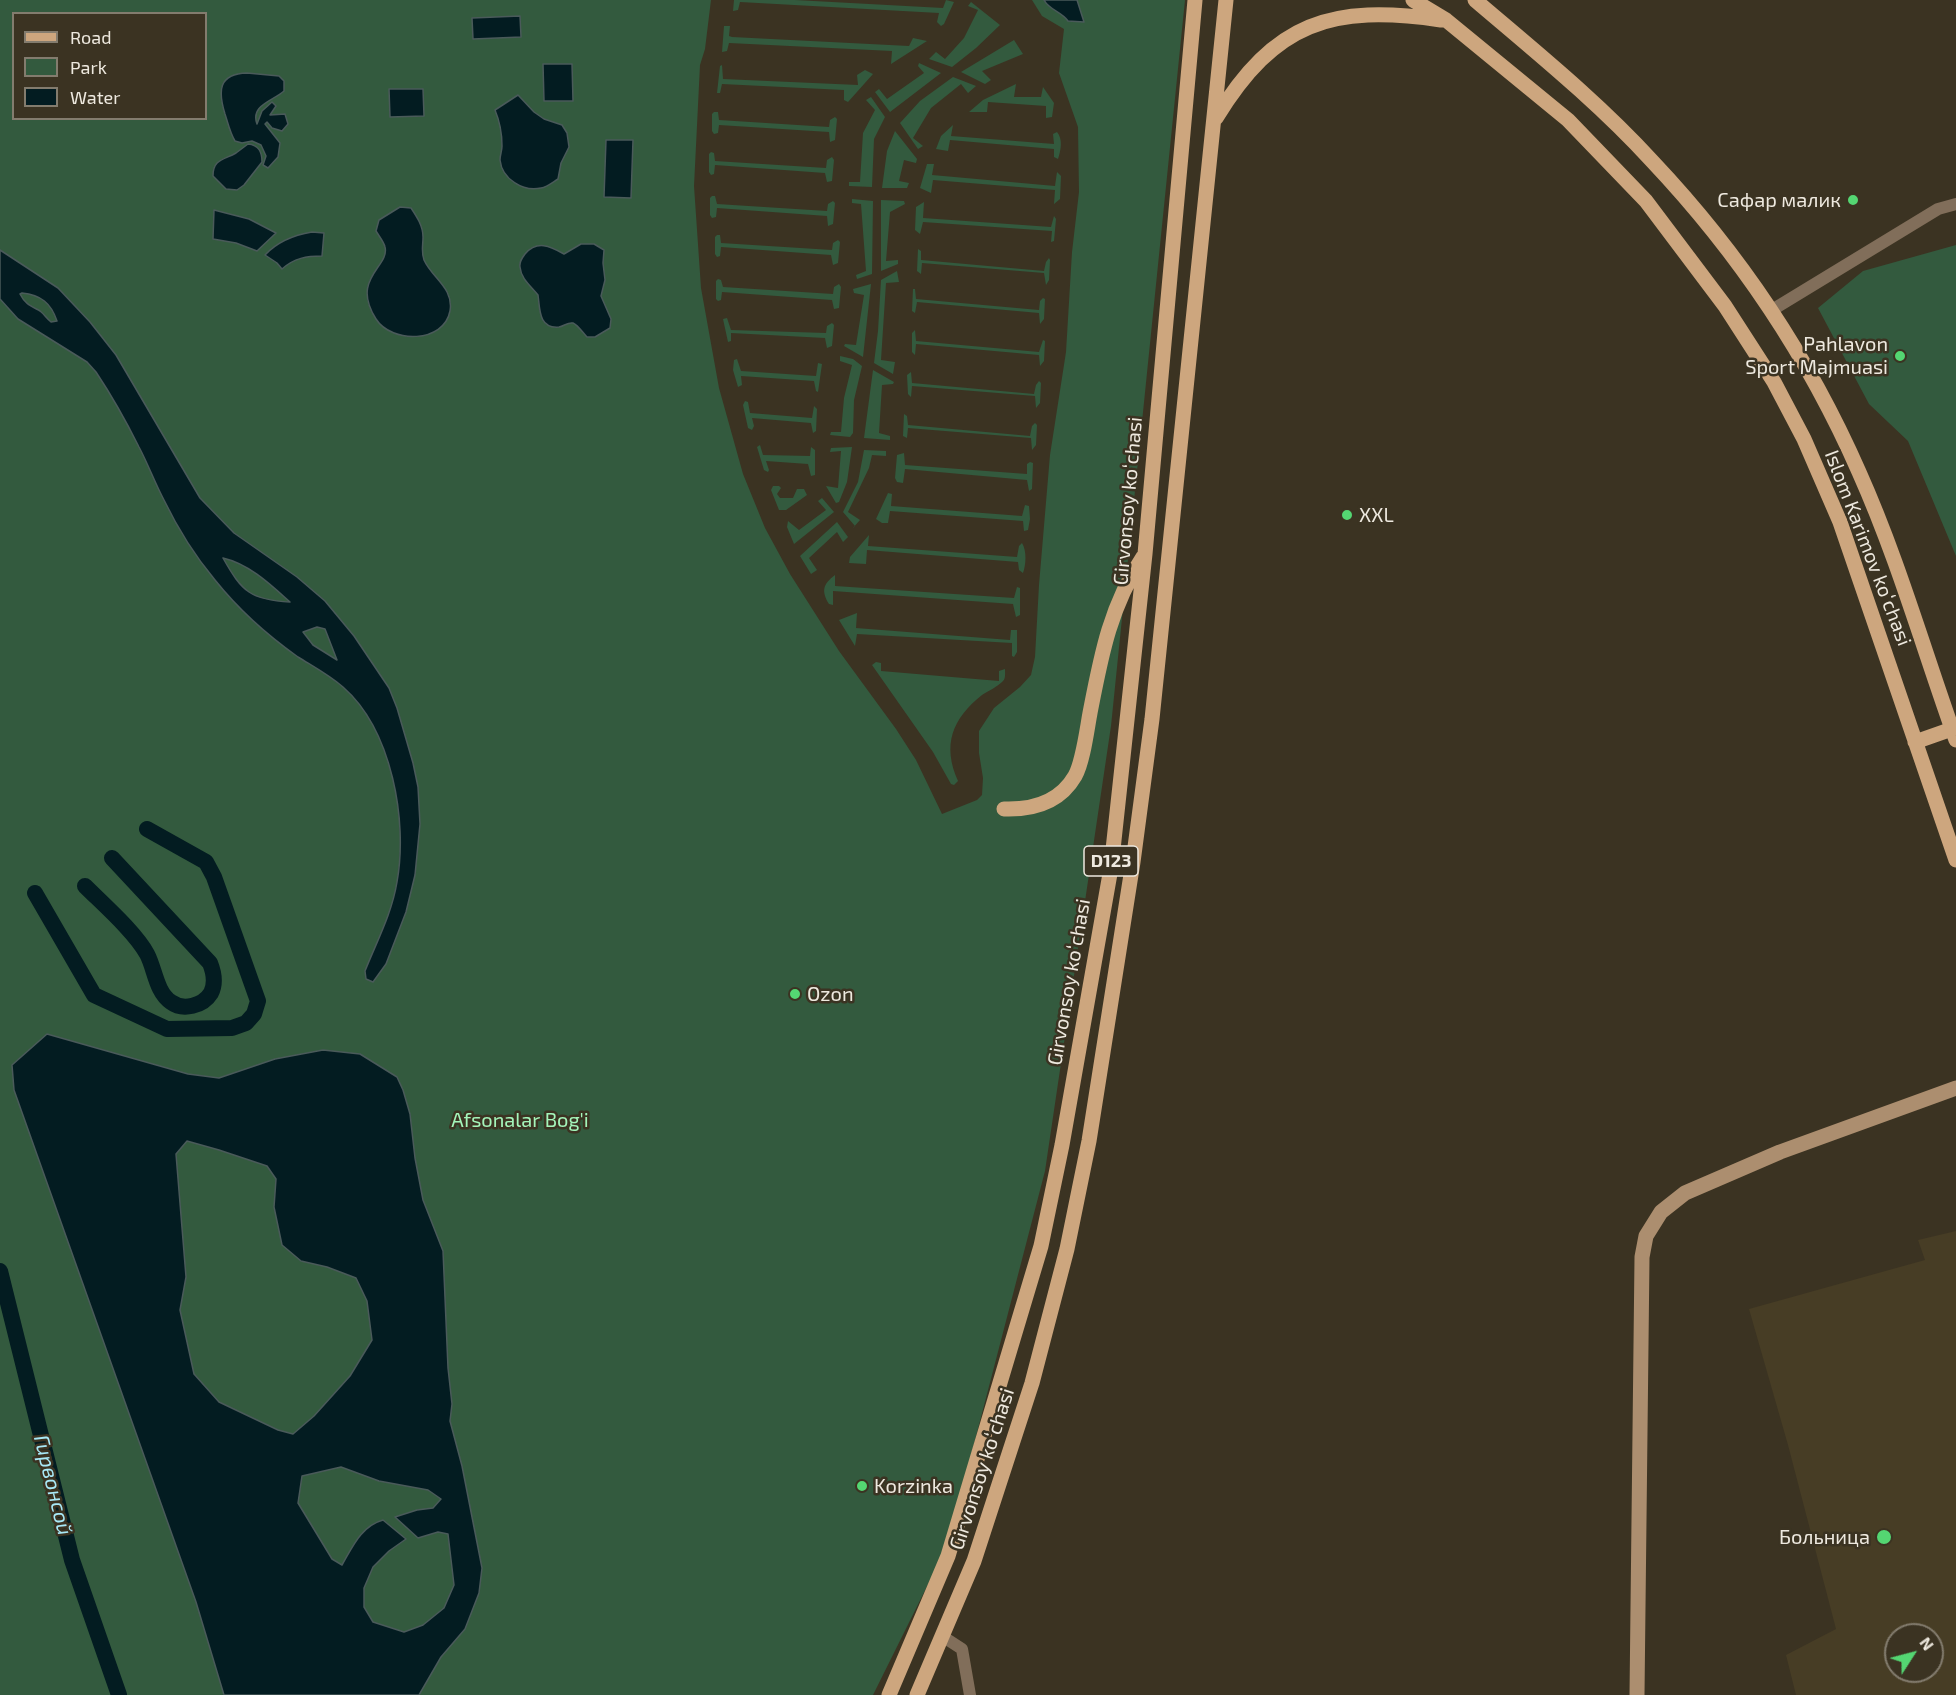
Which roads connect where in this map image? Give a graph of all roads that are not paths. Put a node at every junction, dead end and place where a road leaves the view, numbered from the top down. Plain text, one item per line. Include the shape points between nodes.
1 (1195, 0) edge
2 (1226, 0) edge
3 (1413, 0) edge
4 (1475, 0) edge
5 (1446, 20) junction
6 (1214, 121) junction
7 (1956, 204) edge
8 (1772, 310) junction
9 (1145, 554) junction
10 (1954, 735) edge
11 (1915, 742) junction
12 (1004, 809) dead end
13 (1956, 860) edge
14 (1074, 1073) junction
15 (1099, 1076) junction
16 (1956, 1088) edge
17 (1089, 1141) junction
18 (1062, 1144) junction
19 (942, 1636) junction
20 (890, 1695) edge
21 (917, 1695) edge
22 (970, 1695) edge
23 (1637, 1695) edge

1 - 9 main road, Girvonsoy koʻchasi / D123
2 - 6 main road, Girvonsoy koʻchasi / D123
3 - 5 main road, Islom Karimov koʻchasi
4 - 8 main road, Islom Karimov koʻchasi via 1558,70 1653,161
5 - 6 main road via 1363,16 1304,29 1259,60
5 - 11 main road, Islom Karimov koʻchasi via 1568,120 1646,201 1725,306 1804,439 1865,590
6 - 15 main road, Girvonsoy koʻchasi / D123 via 1152,719
7 - 8 street via 1938,209
8 - 10 main road, Islom Karimov koʻchasi via 1859,472 1894,559
9 - 12 main road via 1116,605 1076,775 1059,796 1033,807
9 - 14 main road, Girvonsoy koʻchasi / D123 via 1111,868
10 - 11 main road
11 - 13 main road, Islom Karimov koʻchasi
14 - 15 main road
14 - 18 main road, Girvonsoy koʻchasi / D123
15 - 17 main road, Girvonsoy koʻchasi / D123
16 - 23 street via 1780,1152 1685,1192 1661,1212 1646,1236 1642,1257
17 - 18 main road
17 - 19 main road, Girvonsoy koʻchasi / D123 via 1067,1249 1032,1383 974,1561
18 - 20 main road, Girvonsoy koʻchasi / D123 via 1041,1246 948,1556
19 - 21 main road, Girvonsoy koʻchasi / D123
19 - 22 street via 962,1649

